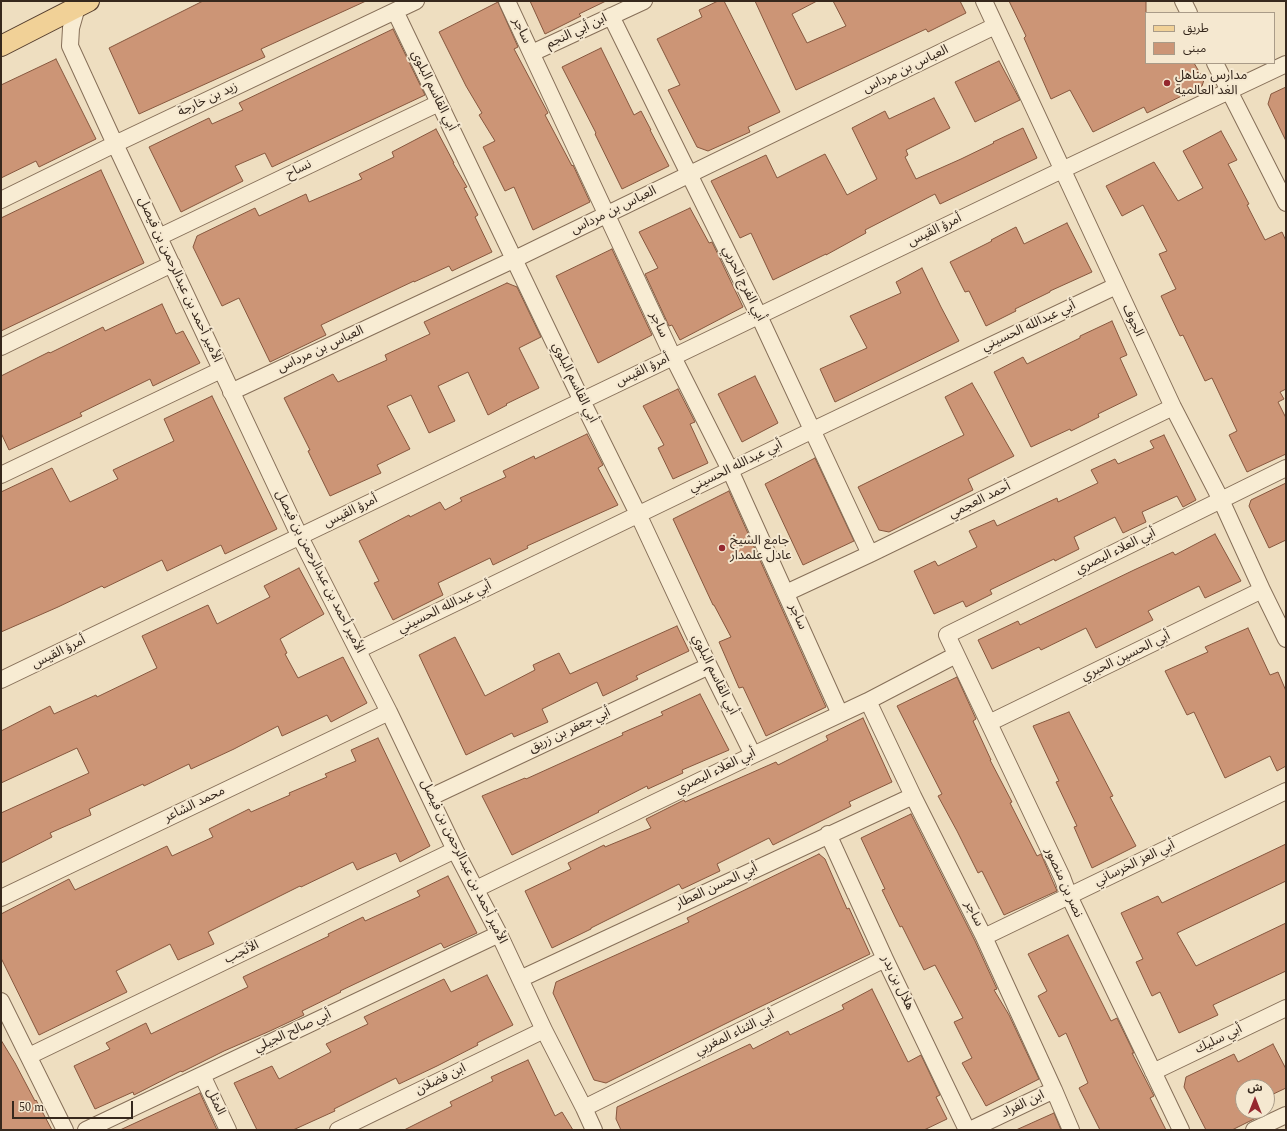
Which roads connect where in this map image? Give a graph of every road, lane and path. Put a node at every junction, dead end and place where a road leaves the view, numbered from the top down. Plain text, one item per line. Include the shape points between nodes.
1 (416, 1) edge
2 (507, 1) edge
3 (644, 1) edge
4 (984, 1) edge
5 (1183, 1) edge
6 (83, 4) edge
7 (395, 11) junction
8 (1188, 12) edge
9 (611, 16) junction
10 (996, 26) junction
11 (1, 46) edge
12 (532, 53) junction
13 (1216, 64) edge
14 (1286, 64) edge
15 (1229, 91) junction
16 (439, 103) junction
17 (114, 144) junction
18 (1062, 170) junction
19 (689, 175) junction
20 (1, 200) edge
21 (1286, 203) edge
22 (607, 214) junction
23 (159, 237) junction
24 (515, 258) junction
25 (172, 264) junction
26 (1116, 286) junction
27 (759, 316) junction
28 (1, 347) edge
29 (673, 357) junction
30 (221, 370) junction
31 (231, 392) junction
32 (582, 401) junction
33 (1173, 406) junction
34 (812, 430) junction
35 (1286, 468) edge
36 (730, 470) junction
37 (1, 475) edge
38 (1221, 500) junction
39 (638, 514) junction
40 (300, 537) junction
41 (870, 554) junction
42 (1262, 590) junction
43 (786, 593) junction
44 (946, 635) joint
45 (1286, 638) edge
46 (358, 650) junction
47 (956, 655) junction
48 (709, 666) junction
49 (1, 680) edge
50 (868, 701) junction
51 (389, 712) junction
52 (840, 714) junction
53 (989, 723) junction
54 (753, 755) junction
55 (1286, 791) edge
56 (913, 796) junction
57 (431, 797) junction
58 (828, 834) junction
59 (455, 850) junction
60 (476, 889) junction
61 (1069, 896) junction
62 (1, 898) edge
63 (499, 934) junction
64 (984, 937) junction
65 (885, 959) junction
66 (520, 979) junction
67 (1, 1001) edge
68 (1286, 1008) edge
69 (544, 1030) junction
70 (29, 1056) junction
71 (1153, 1072) junction
72 (202, 1075) junction
73 (1054, 1090) junction
74 (584, 1108) junction
75 (1286, 1115) edge
76 (65, 1130) edge
77 (86, 1130) edge
78 (228, 1130) edge
79 (338, 1130) edge
80 (594, 1130) edge
81 (969, 1130) edge
82 (1071, 1130) edge
83 (1181, 1130) edge
84 (1254, 1130) edge

1 - 7 street, زيد بن خارجة
2 - 12 street, ساجر
3 - 9 street, ابن أبي النجم
4 - 10 street, الجوف
5 - 8 street
6 - 11 main road
6 - 17 street, الأمير أحمد بن عبدالرحمن بن فيصل via 71,28 70,46
7 - 16 street, أبي القاسم البلوي
7 - 17 street, زيد بن خارجة
9 - 12 street, ابن أبي النجم
9 - 19 street, أبي الفرج الحربي
10 - 18 street, الجوف
10 - 19 street, العباس بن مرداس
12 - 22 street, ساجر
13 - 15 street
14 - 15 street, أمرؤ القيس
15 - 18 street, أمرؤ القيس
15 - 21 street
16 - 23 street, نساح
16 - 24 street, أبي القاسم البلوي
17 - 20 street, زيد بن خارجة
17 - 23 street, الأمير أحمد بن عبدالرحمن بن فيصل
18 - 26 street, الجوف
18 - 27 street, أمرؤ القيس
19 - 22 street, العباس بن مرداس
19 - 27 street, أبي الفرج الحربي
22 - 24 street, العباس بن مرداس
22 - 29 street, ساجر
23 - 25 street, الأمير أحمد بن عبدالرحمن بن فيصل
24 - 31 street, العباس بن مرداس
24 - 32 street, أبي القاسم البلوي
25 - 28 street
25 - 30 street, الأمير أحمد بن عبدالرحمن بن فيصل
26 - 33 street, الجوف
26 - 34 street, أبي عبدالله الحسيني
27 - 29 street, أمرؤ القيس
27 - 34 street, أبي الفرج الحربي
29 - 32 street, أمرؤ القيس
29 - 36 street, ساجر
30 - 31 street, الأمير أحمد بن عبدالرحمن بن فيصل
30 - 37 street
31 - 40 street, الأمير أحمد بن عبدالرحمن بن فيصل
32 - 39 street, أبي القاسم البلوي
32 - 40 street, أمرؤ القيس
33 - 38 street, الجوف
33 - 41 street, أحمد العجمي
34 - 36 street, أبي عبدالله الحسيني
34 - 41 street, أبي الفرج الحربي
35 - 38 street, أبي العلاء البصري
36 - 39 street, أبي عبدالله الحسيني
36 - 43 street, ساجر
38 - 42 street, الجوف
38 - 44 street, أبي العلاء البصري
39 - 46 street, أبي عبدالله الحسيني
39 - 48 street, أبي القاسم البلوي
40 - 46 street, الأمير أحمد بن عبدالرحمن بن فيصل
40 - 49 street, أمرؤ القيس
41 - 43 street, أحمد العجمي
42 - 45 street, الجوف
42 - 53 street, أبي الحسين الحبري
43 - 52 street, ساجر
44 - 47 street, نصر بن منصور
46 - 51 street, الأمير أحمد بن عبدالرحمن بن فيصل
47 - 50 street, أبي العلاء البصري
47 - 53 street, نصر بن منصور
48 - 54 street, أبي القاسم البلوي
48 - 57 street, أبي جعفر بن زريق
50 - 52 street, أبي العلاء البصري
50 - 56 street, ساجر
51 - 57 street, الأمير أحمد بن عبدالرحمن بن فيصل
51 - 62 street, محمد الشاعر
52 - 54 street, أبي العلاء البصري
53 - 61 street, نصر بن منصور
54 - 60 street, أبي العلاء البصري
55 - 61 street, أبي العز الخرساني
56 - 58 street, أبي الحسن العطار
56 - 64 street, ساجر
57 - 59 street, الأمير أحمد بن عبدالرحمن بن فيصل
58 - 65 street, هلال بن بدر
58 - 66 street, أبي الحسن العطار
59 - 60 street, الأمير أحمد بن عبدالرحمن بن فيصل
59 - 70 street, الأنجب
60 - 63 street, الأمير أحمد بن عبدالرحمن بن فيصل
61 - 64 street, أبي العز الخرساني
61 - 71 street, نصر بن منصور
63 - 66 street, الأمير أحمد بن عبدالرحمن بن فيصل
63 - 72 street, أبي صالح الجيلي
64 - 73 street, ساجر
65 - 74 street, أبي الثناء المغربي
65 - 81 street, هلال بن بدر
66 - 69 street, الأمير أحمد بن عبدالرحمن بن فيصل
67 - 70 street
68 - 71 street, أبي سليك
69 - 74 street, الأمير أحمد بن عبدالرحمن بن فيصل
69 - 79 street, ابن فضلان
70 - 76 street
71 - 83 street, نصر بن منصور
72 - 77 street, أبي صالح الجيلي
72 - 78 street, المثل
73 - 81 street, ابن الفراد
73 - 82 street, ساجر
74 - 80 street, الأمير أحمد بن عبدالرحمن بن فيصل
75 - 84 street

